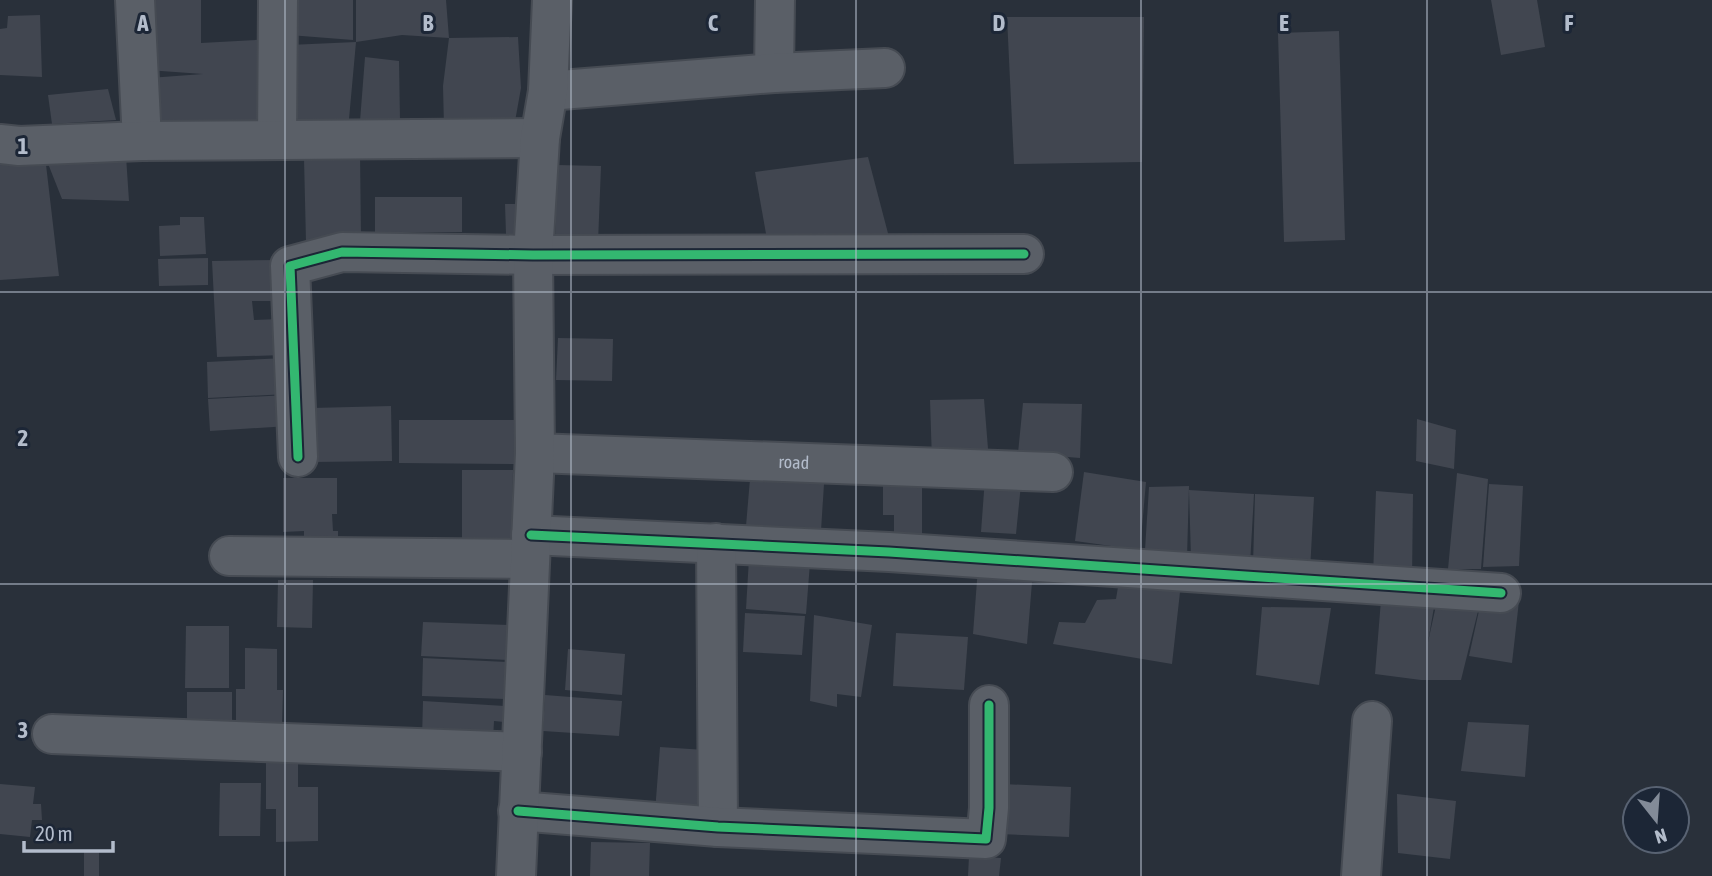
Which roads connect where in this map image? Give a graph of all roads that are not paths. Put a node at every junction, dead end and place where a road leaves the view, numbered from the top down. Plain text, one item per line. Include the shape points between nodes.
1 (135, 0) edge
2 (278, 0) edge
3 (552, 0) edge
4 (775, 0) edge
5 (885, 68) dead end
6 (774, 73) junction
7 (548, 91) junction
8 (540, 138) junction
9 (277, 140) junction
10 (142, 141) junction
11 (0, 144) edge
12 (1024, 254) dead end
13 (533, 255) junction
14 (535, 453) junction
15 (298, 457) dead end
16 (1053, 471) dead end
17 (716, 543) junction
18 (530, 547) junction
19 (229, 556) dead end
20 (1501, 593) dead end
21 (989, 705) dead end
22 (1373, 721) dead end
23 (52, 734) dead end
24 (522, 752) junction
25 (518, 811) junction
26 (718, 827) junction
27 (516, 876) edge
28 (1361, 876) edge

1 - 10 street
2 - 9 street
3 - 7 street
4 - 6 street
5 - 6 street
6 - 7 street
7 - 8 street
8 - 9 street
8 - 13 street
9 - 10 street
10 - 11 street
12 - 13 street
13 - 14 street
13 - 15 street via 342,253 290,266
14 - 16 street, road
14 - 18 street
17 - 18 street
17 - 20 street
17 - 26 street
18 - 19 street
18 - 24 street
21 - 26 street via 986,839
22 - 28 street
23 - 24 street
24 - 25 street
25 - 26 street
25 - 27 street

